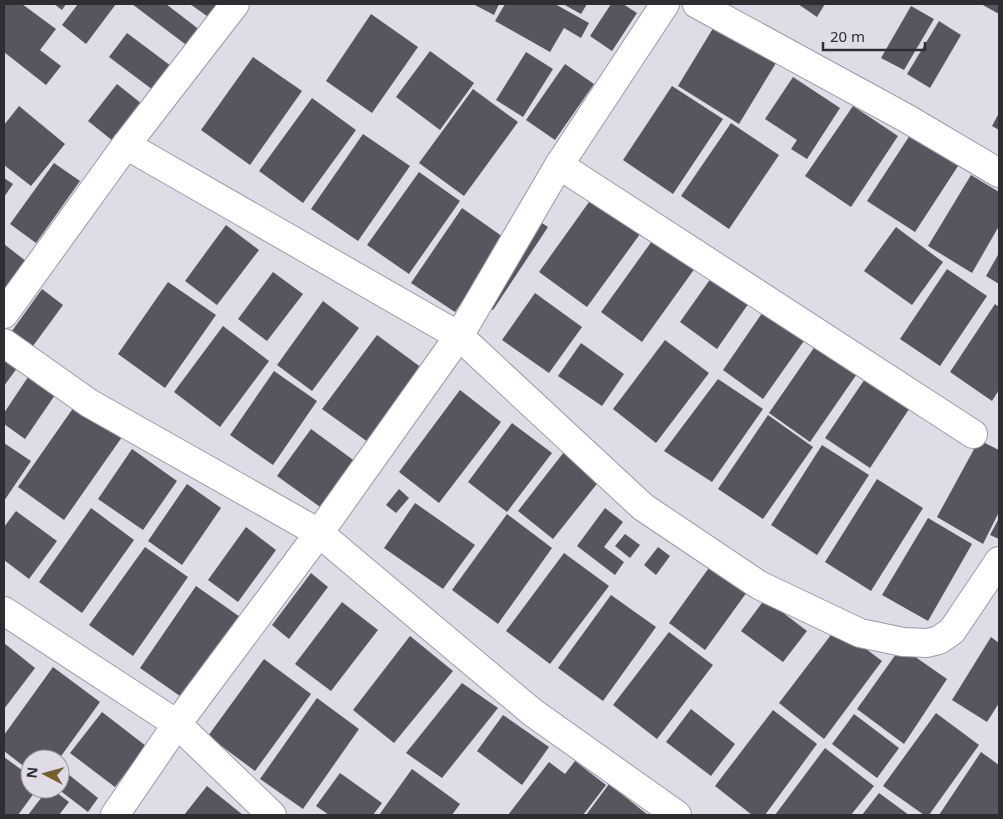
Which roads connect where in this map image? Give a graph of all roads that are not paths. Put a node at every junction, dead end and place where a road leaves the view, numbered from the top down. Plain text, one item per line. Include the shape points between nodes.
1 (235, 4) edge
2 (666, 4) edge
3 (697, 4) edge
4 (126, 145) junction
5 (559, 165) junction
6 (999, 173) edge
7 (4, 314) edge
8 (459, 336) junction
9 (4, 343) edge
10 (973, 434) dead end
11 (318, 533) junction
12 (999, 561) edge
13 (4, 612) edge
14 (177, 724) junction
15 (115, 815) edge
16 (272, 815) edge
17 (677, 815) edge

1 - 4 street
2 - 5 street
3 - 6 street via 906,118
4 - 7 street
4 - 8 street
5 - 8 street
5 - 10 street
8 - 11 street
8 - 12 street via 643,507 759,585 860,633 902,642 939,640 952,632 966,614
9 - 11 street via 90,402
11 - 14 street
11 - 17 street via 532,712
13 - 14 street
14 - 15 street
14 - 16 street

